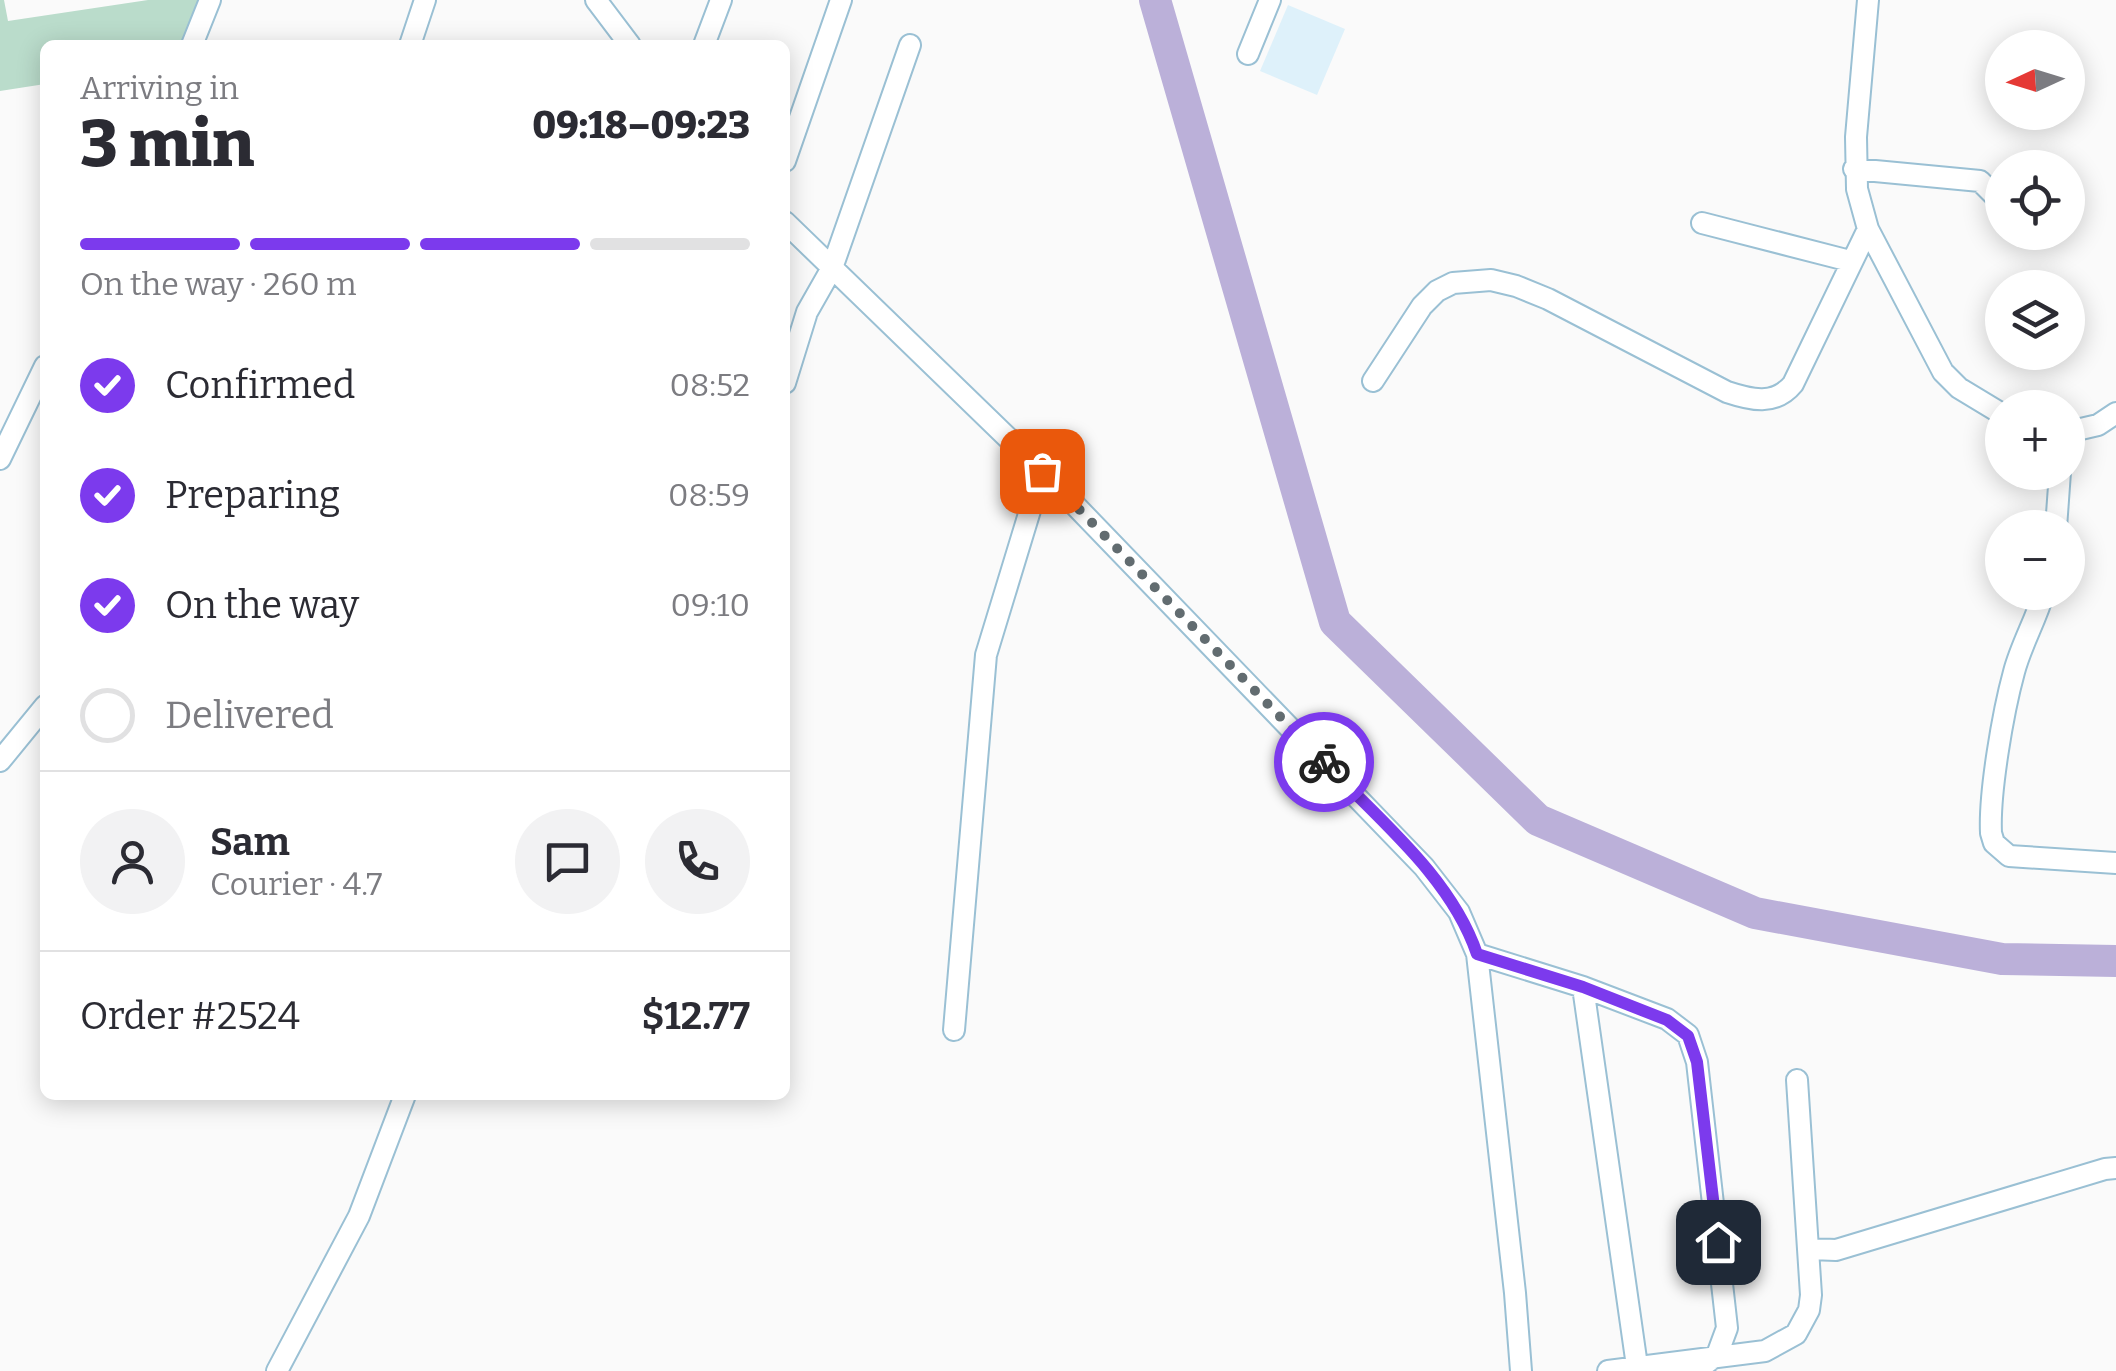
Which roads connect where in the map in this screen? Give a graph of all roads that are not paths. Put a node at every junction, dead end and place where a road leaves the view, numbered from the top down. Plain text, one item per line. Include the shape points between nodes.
1 (210, 0) edge
2 (425, 0) edge
3 (596, 0) edge
4 (722, 0) edge
5 (841, 0) edge
6 (1270, 0) edge
7 (1868, 0) edge
8 (194, 40) edge
9 (412, 40) edge
10 (626, 40) edge
11 (706, 40) edge
12 (910, 45) dead end
13 (1248, 54) dead end
14 (790, 147) edge
15 (1854, 169) junction
16 (1985, 185) edge
17 (1702, 223) dead end
18 (790, 227) edge
19 (1868, 229) junction
20 (1850, 261) junction
21 (832, 268) junction
22 (790, 367) edge
23 (40, 376) edge
24 (1373, 381) dead end
25 (1985, 404) edge
26 (2116, 414) edge
27 (2085, 428) edge
28 (0, 459) edge
29 (1042, 471) junction
30 (2039, 610) edge
31 (40, 712) edge
32 (0, 761) edge
33 (2116, 863) edge
34 (1477, 954) junction
35 (1583, 987) junction
36 (954, 1030) dead end
37 (1797, 1080) dead end
38 (403, 1100) edge
39 (2116, 1168) edge
40 (1810, 1249) junction
41 (1717, 1354) junction
42 (1636, 1366) junction
43 (277, 1371) edge
44 (1521, 1371) edge
45 (1608, 1371) edge
46 (1696, 1371) edge

1 - 8 street
2 - 9 street
3 - 10 street
4 - 11 street
5 - 14 street
6 - 13 street
7 - 15 street
12 - 21 street
15 - 16 street
15 - 19 street
17 - 20 street
18 - 21 street
19 - 20 street
19 - 25 street via 1943,372
20 - 24 street via 1793,384 1769,400 1726,392 1548,299 1492,280 1437,291
21 - 22 street via 807,312
21 - 29 street
23 - 28 street
26 - 27 street
29 - 34 street via 1424,867 1459,912
29 - 36 street via 986,655
30 - 33 street via 2014,670 1990,834 2009,856
31 - 32 street
34 - 35 street
34 - 44 street
35 - 41 street via 1667,1020 1694,1047 1726,1313
35 - 42 street
37 - 40 street
38 - 43 street via 358,1216
39 - 40 street via 1836,1250
40 - 41 street via 1809,1310 1796,1334 1765,1351
41 - 42 street
41 - 46 street
42 - 45 street

